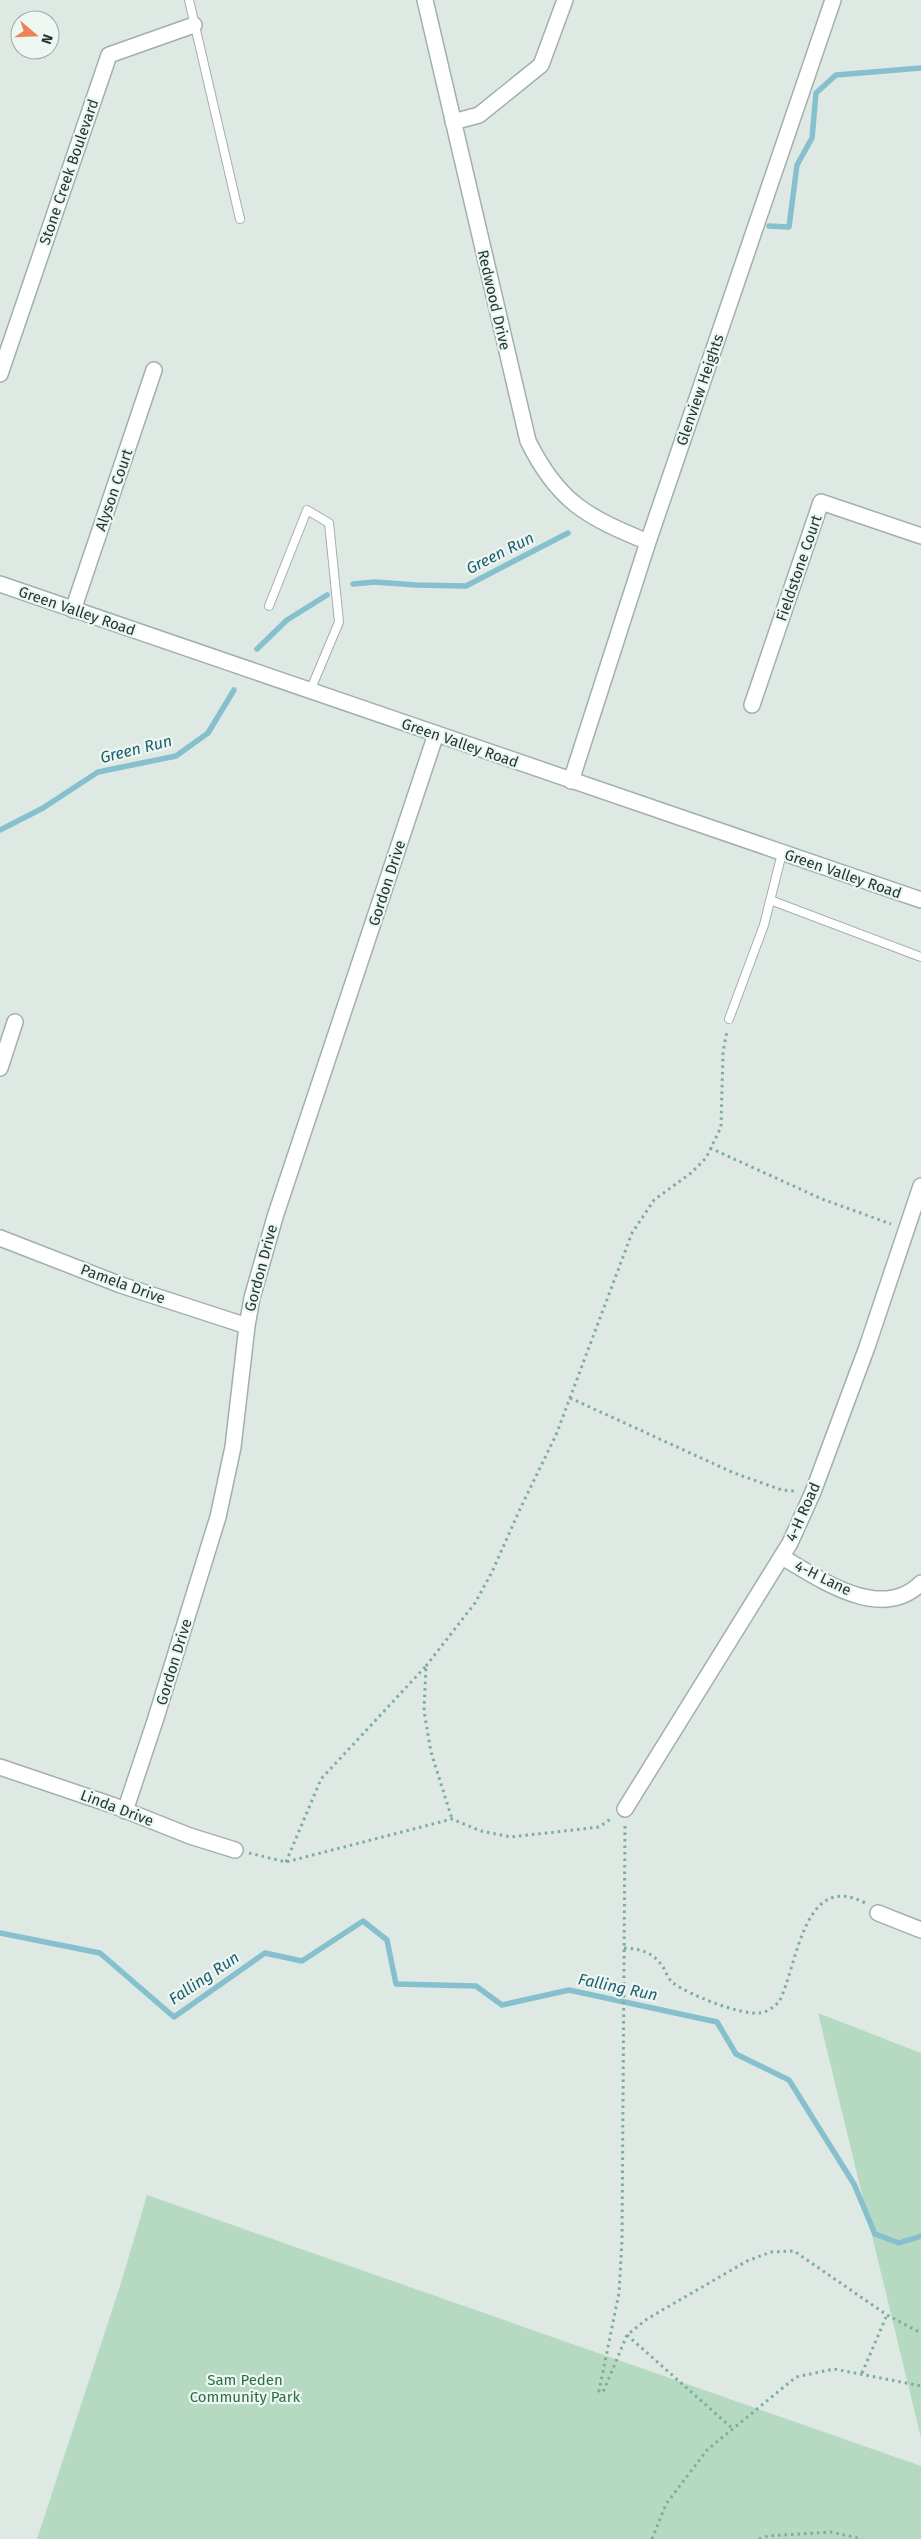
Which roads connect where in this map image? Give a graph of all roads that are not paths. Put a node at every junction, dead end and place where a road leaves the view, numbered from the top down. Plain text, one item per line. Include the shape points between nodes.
1 (189, 0) edge
2 (425, 0) edge
3 (564, 0) edge
4 (833, 0) edge
5 (194, 25) junction
6 (453, 122) junction
7 (240, 219) dead end
8 (154, 370) dead end
9 (0, 374) edge
10 (921, 536) edge
11 (648, 542) junction
12 (0, 584) edge
13 (269, 606) dead end
14 (74, 610) junction
15 (310, 691) junction
16 (752, 705) dead end
17 (436, 734) junction
18 (571, 781) junction
19 (782, 853) junction
20 (770, 900) junction
21 (921, 900) edge
22 (921, 957) edge
23 (729, 1019) road end
24 (15, 1022) dead end
25 (0, 1068) edge
26 (921, 1186) edge
27 (916, 1214) edge
28 (0, 1238) edge
29 (247, 1326) junction
30 (782, 1557) junction
31 (921, 1583) edge
32 (0, 1767) edge
33 (625, 1809) road end
34 (125, 1811) junction
35 (235, 1850) road end
36 (878, 1913) road end
37 (921, 1930) edge

1 - 5 lane
2 - 6 street, Redwood Drive
3 - 6 street via 541,64 479,115
4 - 11 street, Glenview Heights
5 - 7 lane
5 - 9 street, Stone Creek Boulevard via 109,55
6 - 11 street, Redwood Drive via 528,440 549,478 575,505 601,523
8 - 14 street, Alyson Court
10 - 16 street, Fieldstone Court via 821,502
11 - 18 street, Glenview Heights
12 - 14 street, Green Valley Road
13 - 15 lane via 307,510 329,523 339,622
14 - 15 street, Green Valley Road
15 - 17 street, Green Valley Road
17 - 18 street, Green Valley Road
17 - 29 street, Gordon Drive via 274,1217
18 - 19 street, Green Valley Road
19 - 20 lane
19 - 21 street, Green Valley Road
20 - 22 lane
20 - 23 lane
24 - 25 street
26 - 27 street, 4-H Road
27 - 30 street, 4-H Road via 813,1492
28 - 29 street, Pamela Drive via 121,1285
29 - 34 street, Gordon Drive via 233,1447 218,1517
30 - 31 street, 4-H Lane via 828,1584 859,1596 890,1598
30 - 33 street, 4-H Road
32 - 34 street, Linda Drive
34 - 35 street, Linda Drive
36 - 37 street

